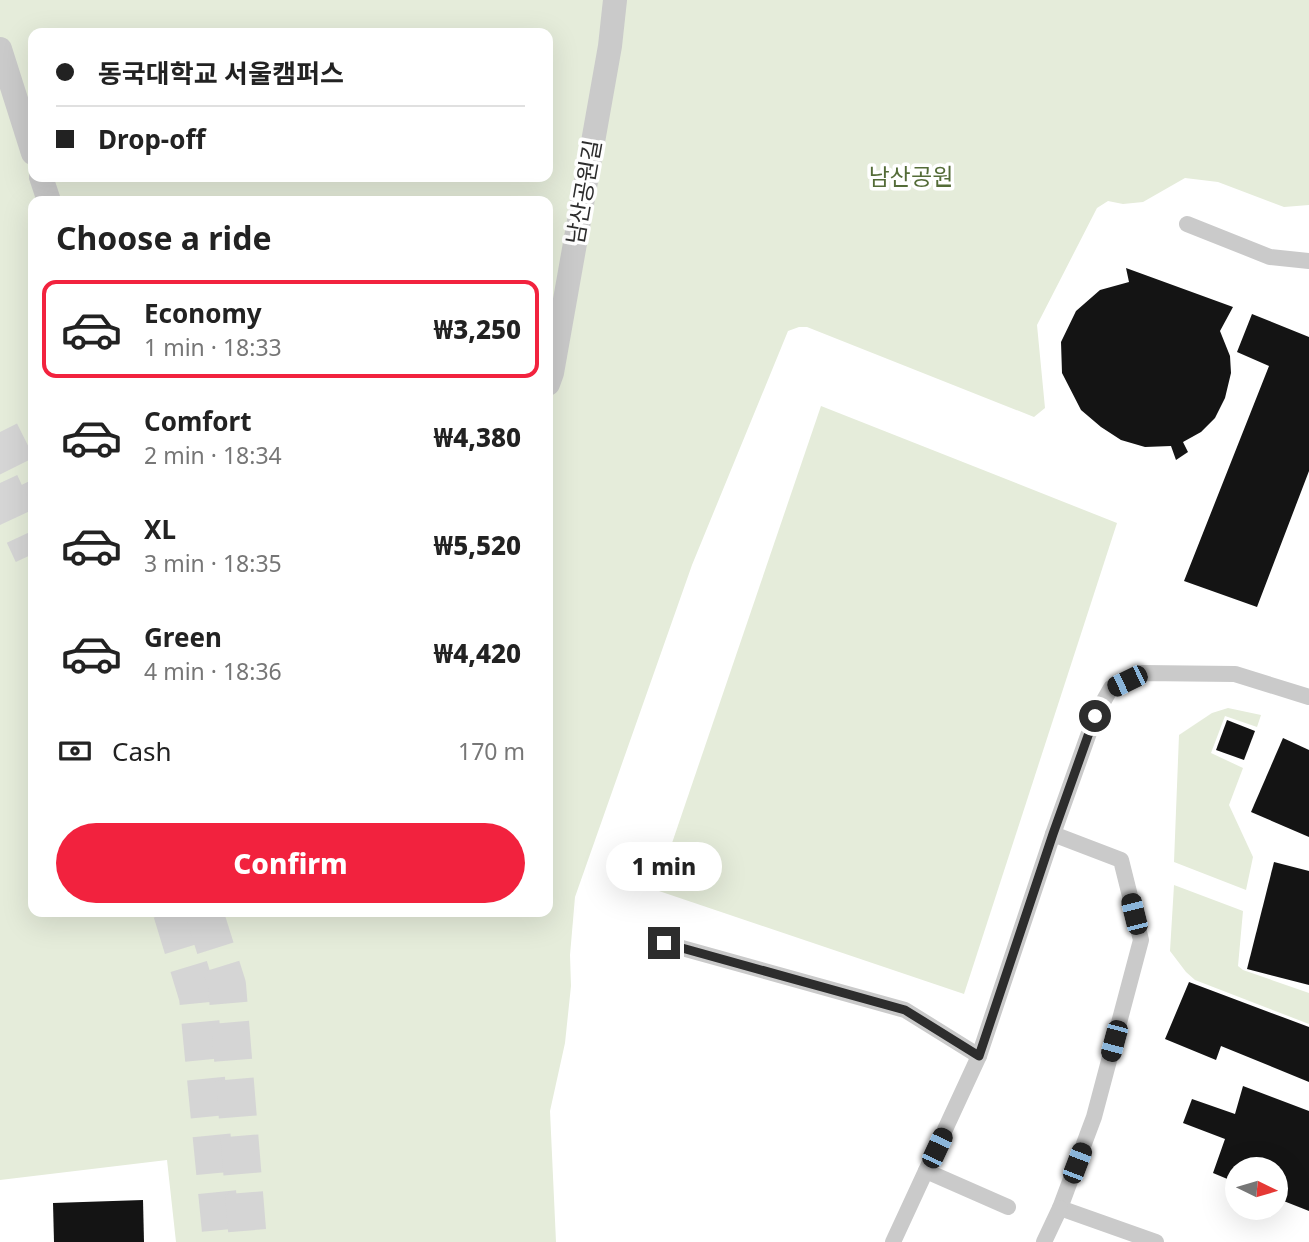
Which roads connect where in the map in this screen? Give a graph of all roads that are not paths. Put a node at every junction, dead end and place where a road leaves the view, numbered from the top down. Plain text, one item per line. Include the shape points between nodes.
1 (615, 0) edge
2 (0, 49) edge
3 (28, 137) edge
4 (1187, 224) dead end
5 (1309, 261) edge
6 (553, 367) edge
7 (1309, 697) edge
8 (1053, 834) junction
9 (664, 943) dead end
10 (979, 1056) junction
11 (926, 1171) junction
12 (1008, 1207) dead end
13 (1060, 1208) junction
14 (893, 1242) edge
15 (1044, 1242) edge
16 (1156, 1242) edge

1 - 6 street, 남산공원길
2 - 3 street
4 - 5 lane via 1270,257
7 - 8 lane via 1234,674 1142,673 1111,688 1095,716
8 - 10 lane
8 - 13 lane via 1121,860 1141,940 1094,1117
9 - 10 lane via 905,1010
10 - 11 lane
11 - 12 lane
11 - 14 lane
13 - 15 lane
13 - 16 lane

